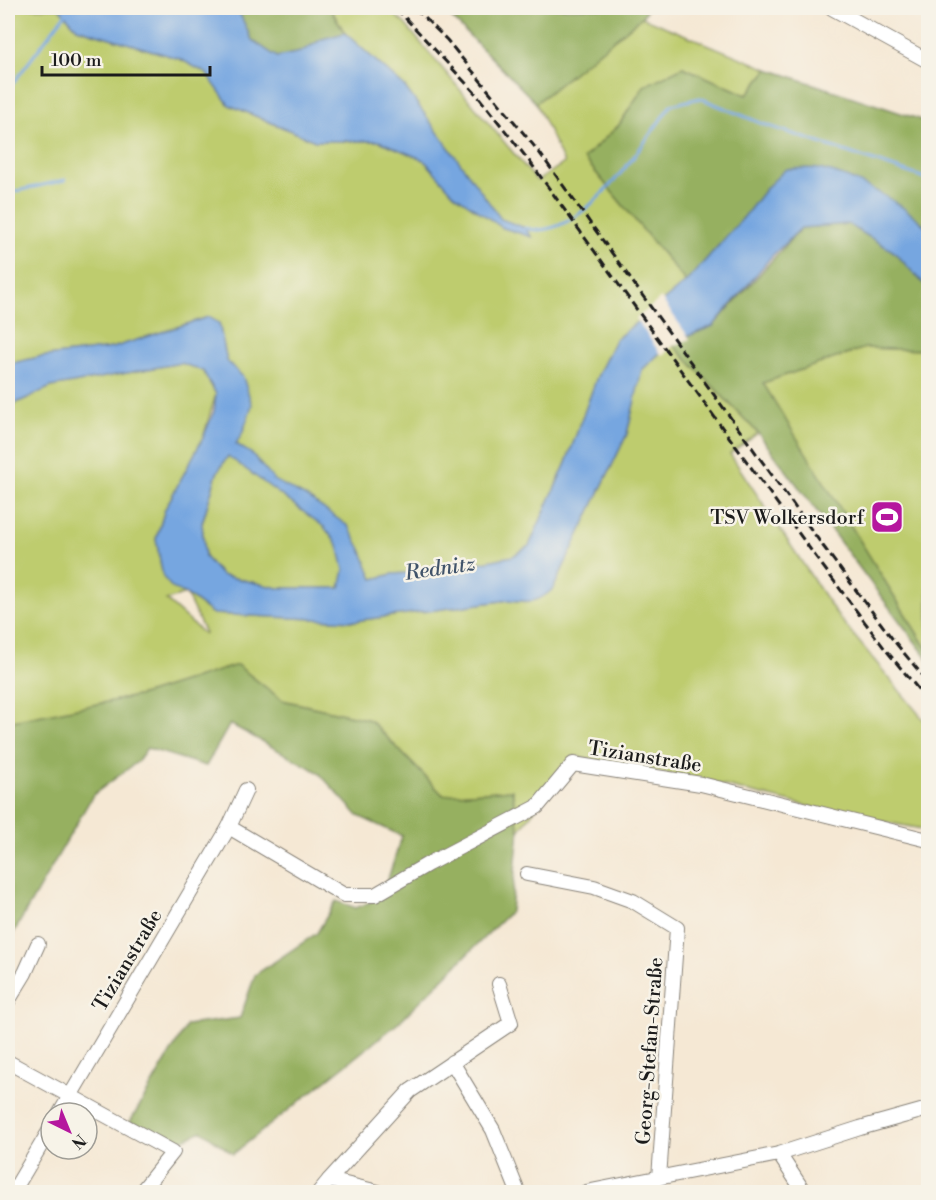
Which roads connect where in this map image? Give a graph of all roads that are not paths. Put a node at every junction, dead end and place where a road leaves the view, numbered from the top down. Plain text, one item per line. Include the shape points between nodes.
1 (839, 9) edge
2 (928, 61) edge
3 (246, 790) dead end
4 (229, 827) junction
5 (928, 840) edge
6 (527, 874) dead end
7 (38, 944) dead end
8 (499, 984) dead end
9 (8, 1001) edge
10 (8, 1062) edge
11 (452, 1062) junction
12 (69, 1097) junction
13 (67, 1101) edge
14 (928, 1109) edge
15 (39, 1148) edge
16 (779, 1154) junction
17 (659, 1178) junction
18 (329, 1180) junction
19 (13, 1192) edge
20 (141, 1192) edge
21 (319, 1192) edge
22 (378, 1192) edge
23 (518, 1192) edge
24 (586, 1192) edge
25 (804, 1192) edge

1 - 2 street
3 - 4 street, Tizianstraße
4 - 5 street, Tizianstraße via 344,895 375,895 537,807 573,764 701,784
4 - 12 street, Tizianstraße
6 - 17 street, Georg-Stefan-Straße via 633,901 677,928
7 - 9 street
8 - 11 street via 511,1023
10 - 12 street
11 - 18 street via 410,1091
11 - 23 street via 493,1130
12 - 13 street, Tizianstraße
12 - 20 street via 173,1152
14 - 16 street
15 - 19 street
16 - 17 street
16 - 25 street
17 - 24 street
18 - 21 street
18 - 22 street

